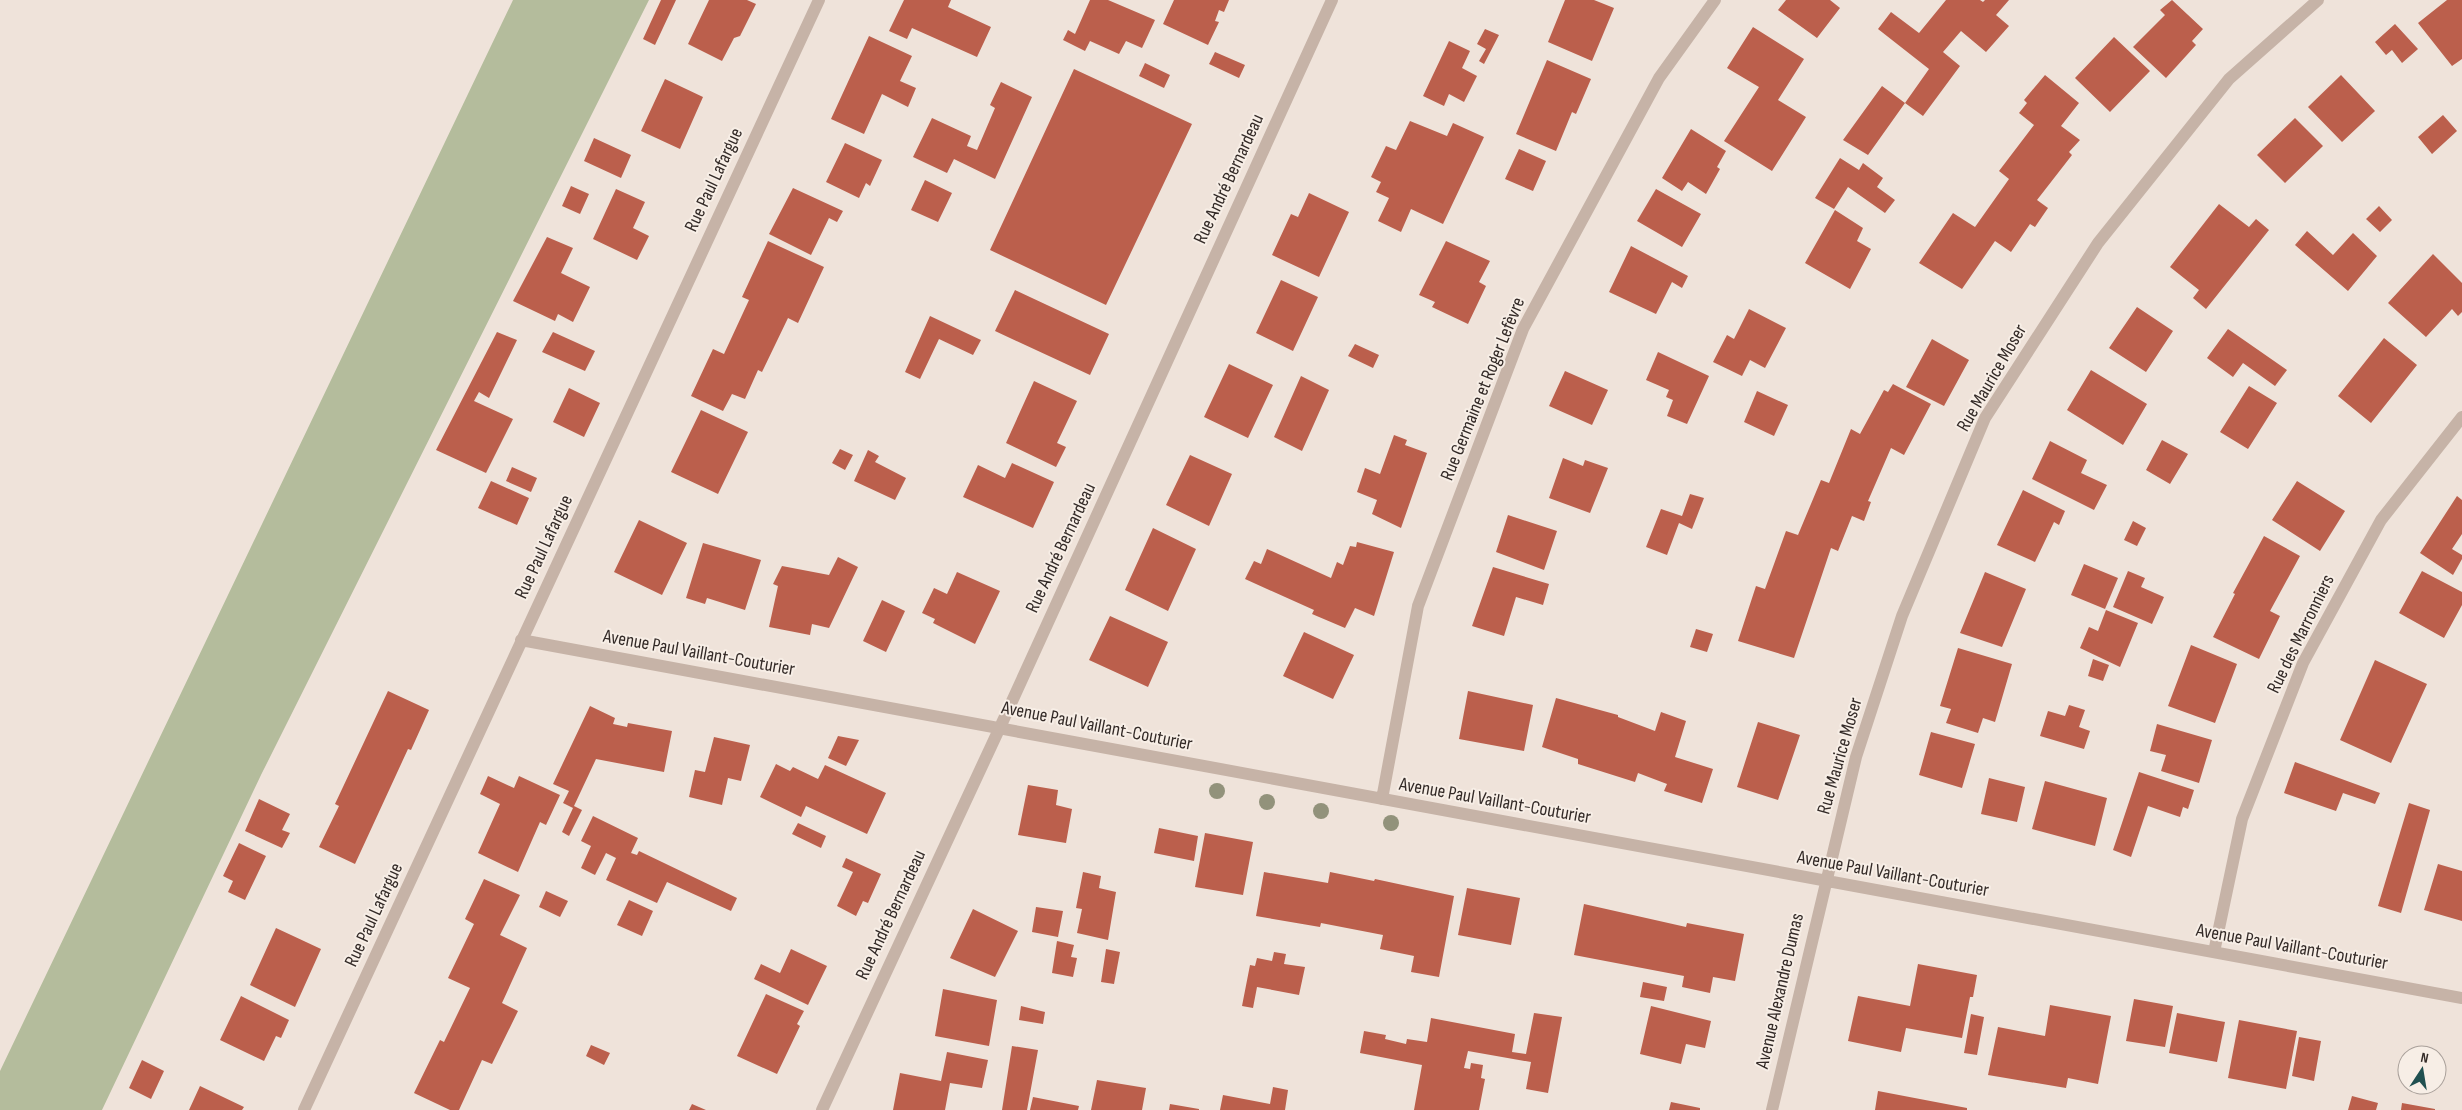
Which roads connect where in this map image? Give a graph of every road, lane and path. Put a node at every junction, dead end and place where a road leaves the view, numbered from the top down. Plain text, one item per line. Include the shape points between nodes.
1 (819, 0) edge
2 (1332, 0) edge
3 (1715, 0) edge
4 (2318, 0) edge
5 (2462, 417) edge
6 (522, 640) junction
7 (1000, 727) junction
8 (1382, 799) junction
9 (1826, 880) junction
10 (2214, 952) junction
11 (2462, 998) edge
12 (304, 1110) edge
13 (822, 1110) edge
14 (1772, 1110) edge

1 - 6 street, Rue Paul Lafargue
2 - 7 street, Rue André Bernardeau
3 - 8 street, Rue Germaine et Roger Lefèvre via 1660,78 1523,329 1418,606
4 - 9 street, Rue Maurice Moser via 2229,79 2104,235 1986,418 1902,616 1856,757
5 - 10 street, Rue des Marronniers via 2381,520 2303,663 2242,819
6 - 7 street, Avenue Paul Vaillant-Couturier
6 - 12 street, Rue Paul Lafargue
7 - 8 street, Avenue Paul Vaillant-Couturier
7 - 13 street, Rue André Bernardeau
8 - 9 street, Avenue Paul Vaillant-Couturier
9 - 10 street, Avenue Paul Vaillant-Couturier
9 - 14 street, Avenue Alexandre Dumas
10 - 11 street, Avenue Paul Vaillant-Couturier

